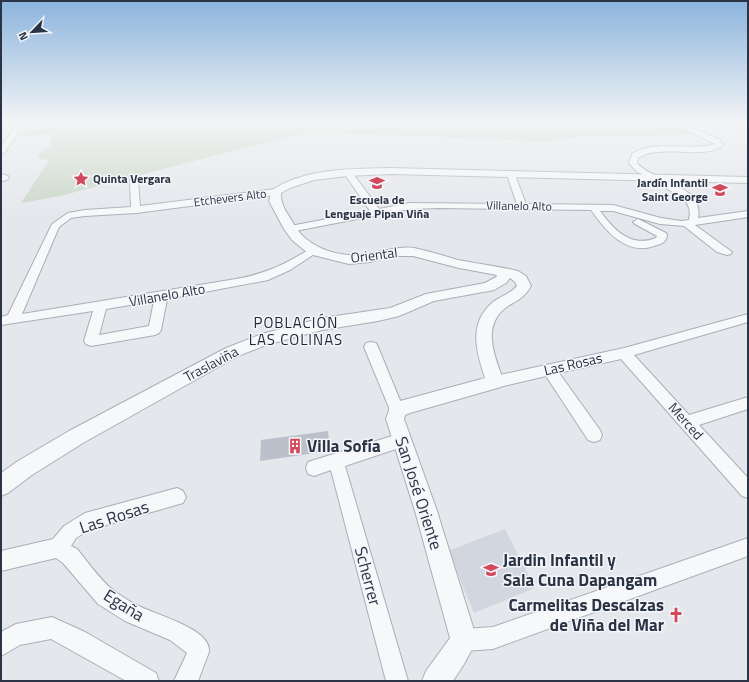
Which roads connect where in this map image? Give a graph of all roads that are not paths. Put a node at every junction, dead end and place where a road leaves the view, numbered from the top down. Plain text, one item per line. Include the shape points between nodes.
1 (637, 154) edge
2 (348, 173) junction
3 (511, 175) junction
4 (654, 177) junction
5 (134, 180) dead end
6 (748, 180) edge
7 (276, 192) junction
8 (522, 206) junction
9 (593, 207) junction
10 (136, 210) junction
11 (376, 212) junction
12 (626, 212) junction
13 (748, 214) edge
14 (690, 223) junction
15 (290, 229) junction
16 (314, 251) junction
17 (727, 252) dead end
18 (507, 273) junction
19 (161, 297) junction
20 (101, 306) junction
21 (748, 318) edge
22 (13, 319) junction
23 (1, 320) edge
24 (371, 347) dead end
25 (624, 353) junction
26 (549, 370) junction
27 (495, 382) junction
28 (748, 403) edge
29 (397, 410) junction
30 (687, 422) junction
31 (594, 435) dead end
32 (402, 440) junction
33 (314, 468) dead end
34 (339, 470) dead end
35 (1, 486) edge
36 (748, 490) edge
37 (178, 497) dead end
38 (748, 547) edge
39 (58, 548) junction
40 (1, 561) edge
41 (464, 640) junction
42 (1, 645) edge
43 (148, 681) edge
44 (185, 681) edge
45 (397, 681) edge
46 (436, 681) edge

1 - 4 street via 633,163
2 - 3 street, Etchevers Alto via 390,171
2 - 7 street, Etchevers Alto via 291,183
2 - 11 street
3 - 4 street, Etchevers Alto
3 - 8 street
4 - 6 street, Etchevers Alto
4 - 14 street via 678,190 691,201 696,216
5 - 10 street
7 - 10 street, Etchevers Alto
7 - 15 street, Oriental via 275,201
8 - 9 street, Villanelo Alto
8 - 11 street, Villanelo Alto via 409,206
9 - 12 street, Villanelo Alto
9 - 12 street via 605,225 630,243 640,246 662,240 662,235
10 - 22 street, Etchevers Alto via 68,216 55,226
11 - 15 street, Villanelo Alto
12 - 14 street, Villanelo Alto via 660,222
13 - 14 street, Villanelo Alto
14 - 17 street via 721,250
15 - 16 street, Oriental
16 - 18 street, Oriental via 349,260 391,252 413,252
16 - 19 street, Villanelo Alto via 286,268 264,276
18 - 27 street via 521,279 524,286 519,294 493,310 487,319 483,344
18 - 35 street, Traslaviña via 498,283 489,287 431,297 378,316 322,324 262,340 232,352 76,437
19 - 20 street, Villanelo Alto
19 - 20 street via 155,330 91,341
20 - 22 street, Villanelo Alto
21 - 25 street, Las Rosas
22 - 23 street, Villanelo Alto
24 - 29 street, San José Oriente
25 - 26 street, Las Rosas
25 - 30 street, Merced
26 - 27 street, Las Rosas
26 - 31 street
27 - 29 street, Las Rosas
28 - 30 street
29 - 32 street, San José Oriente via 395,419
30 - 36 street, Merced
32 - 33 street
32 - 41 street, San José Oriente
34 - 45 street, Scherrer
37 - 39 street, Las Rosas via 86,522 70,532
38 - 41 street via 493,638
39 - 40 street via 48,548
39 - 44 street, Egaña via 70,556 105,596 132,614 177,632 199,648 199,654
41 - 46 street
42 - 43 street via 16,635 52,628

